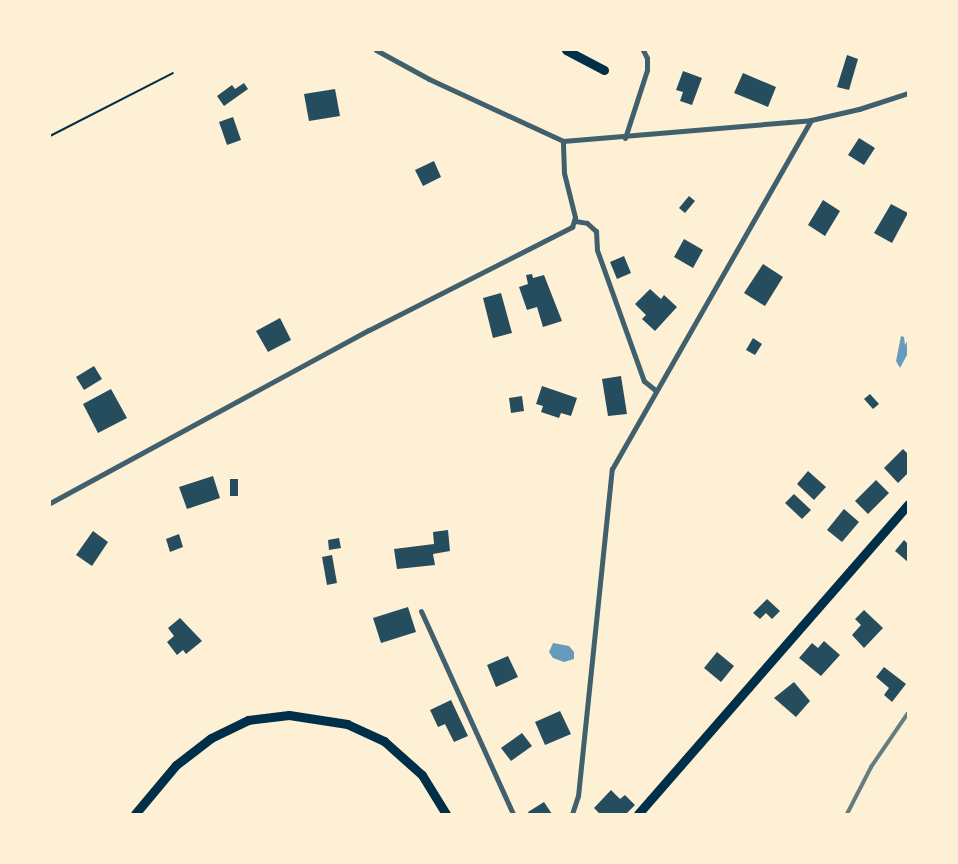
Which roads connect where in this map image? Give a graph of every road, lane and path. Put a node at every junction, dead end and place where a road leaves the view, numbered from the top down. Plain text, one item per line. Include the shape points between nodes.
1 (376, 50) edge
2 (566, 50) edge
3 (643, 50) edge
4 (604, 70) dead end
5 (173, 73) dead end
6 (908, 93) edge
7 (811, 120) junction
8 (50, 136) edge
9 (625, 138) junction
10 (563, 141) junction
11 (575, 220) junction
12 (655, 390) junction
13 (50, 503) edge
14 (908, 504) edge
15 (421, 611) dead end
16 (135, 814) edge
17 (446, 814) edge
18 (513, 814) edge
19 (572, 814) edge
20 (638, 814) edge

1 - 10 street via 429,79
2 - 4 main road
3 - 9 street via 647,70
5 - 8 path
6 - 7 street via 853,111
7 - 9 street
7 - 12 street
9 - 10 street
10 - 11 street via 564,173
11 - 12 street via 596,231 598,250 644,381
11 - 13 street via 572,227 370,330
12 - 19 street via 618,454 608,484 578,796
14 - 20 main road
15 - 18 street
16 - 17 main road via 176,765 211,738 248,720 289,715 347,724 384,741 422,775

